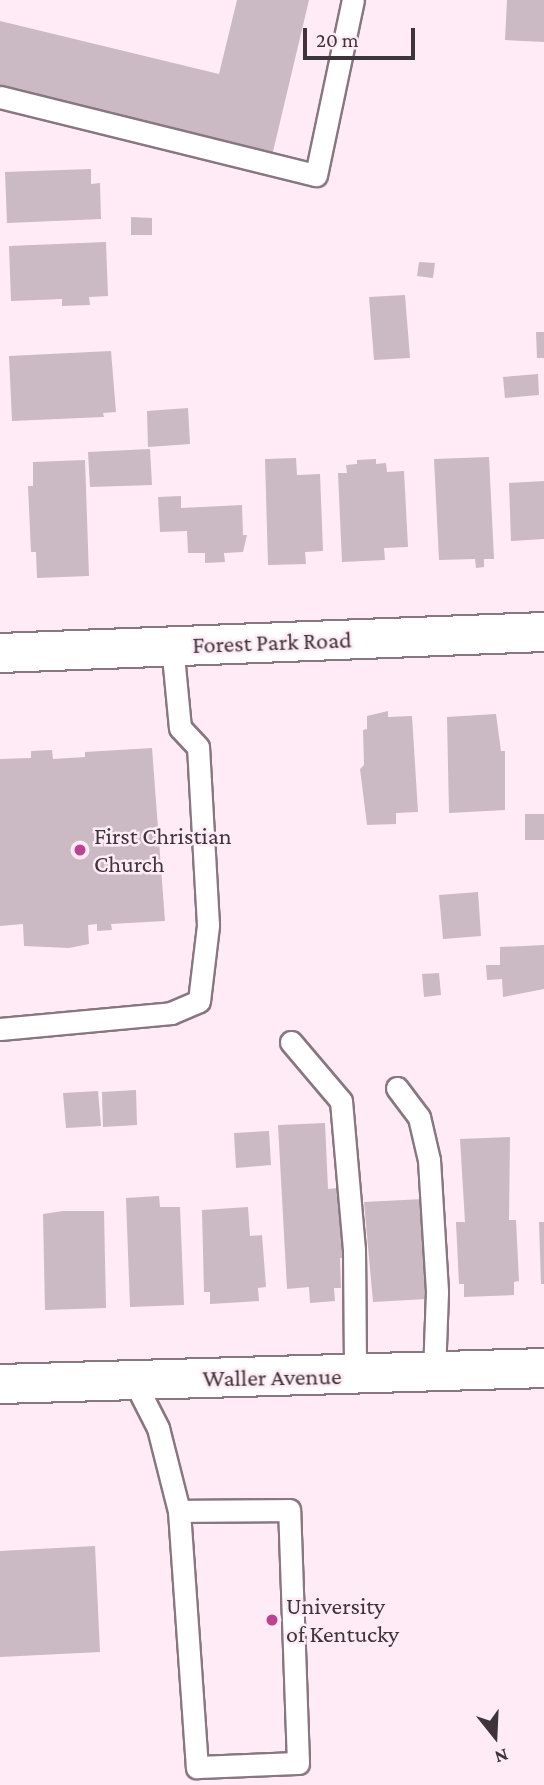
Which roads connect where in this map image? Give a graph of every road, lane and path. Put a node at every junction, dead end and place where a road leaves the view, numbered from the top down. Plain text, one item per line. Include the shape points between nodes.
1 (353, 0) edge
2 (0, 97) edge
3 (544, 632) edge
4 (172, 645) junction
5 (0, 653) edge
6 (0, 1029) edge
7 (291, 1042) dead end
8 (397, 1088) dead end
9 (544, 1368) edge
10 (435, 1373) junction
11 (355, 1375) junction
12 (134, 1381) junction
13 (0, 1384) edge
14 (179, 1511) junction

1 - 2 lane via 316,175
3 - 4 main road, Forest Park Road
4 - 5 main road, Forest Park Road
4 - 6 lane via 180,728 198,747 208,925 199,1001 171,1013
7 - 11 lane via 341,1101 354,1250
8 - 10 lane via 419,1117 429,1160 437,1292
9 - 10 main road, Waller Avenue
10 - 11 main road, Waller Avenue
11 - 12 main road, Waller Avenue
12 - 13 main road, Waller Avenue
12 - 14 lane via 158,1428
14 - 14 lane via 197,1767 298,1763 289,1510

